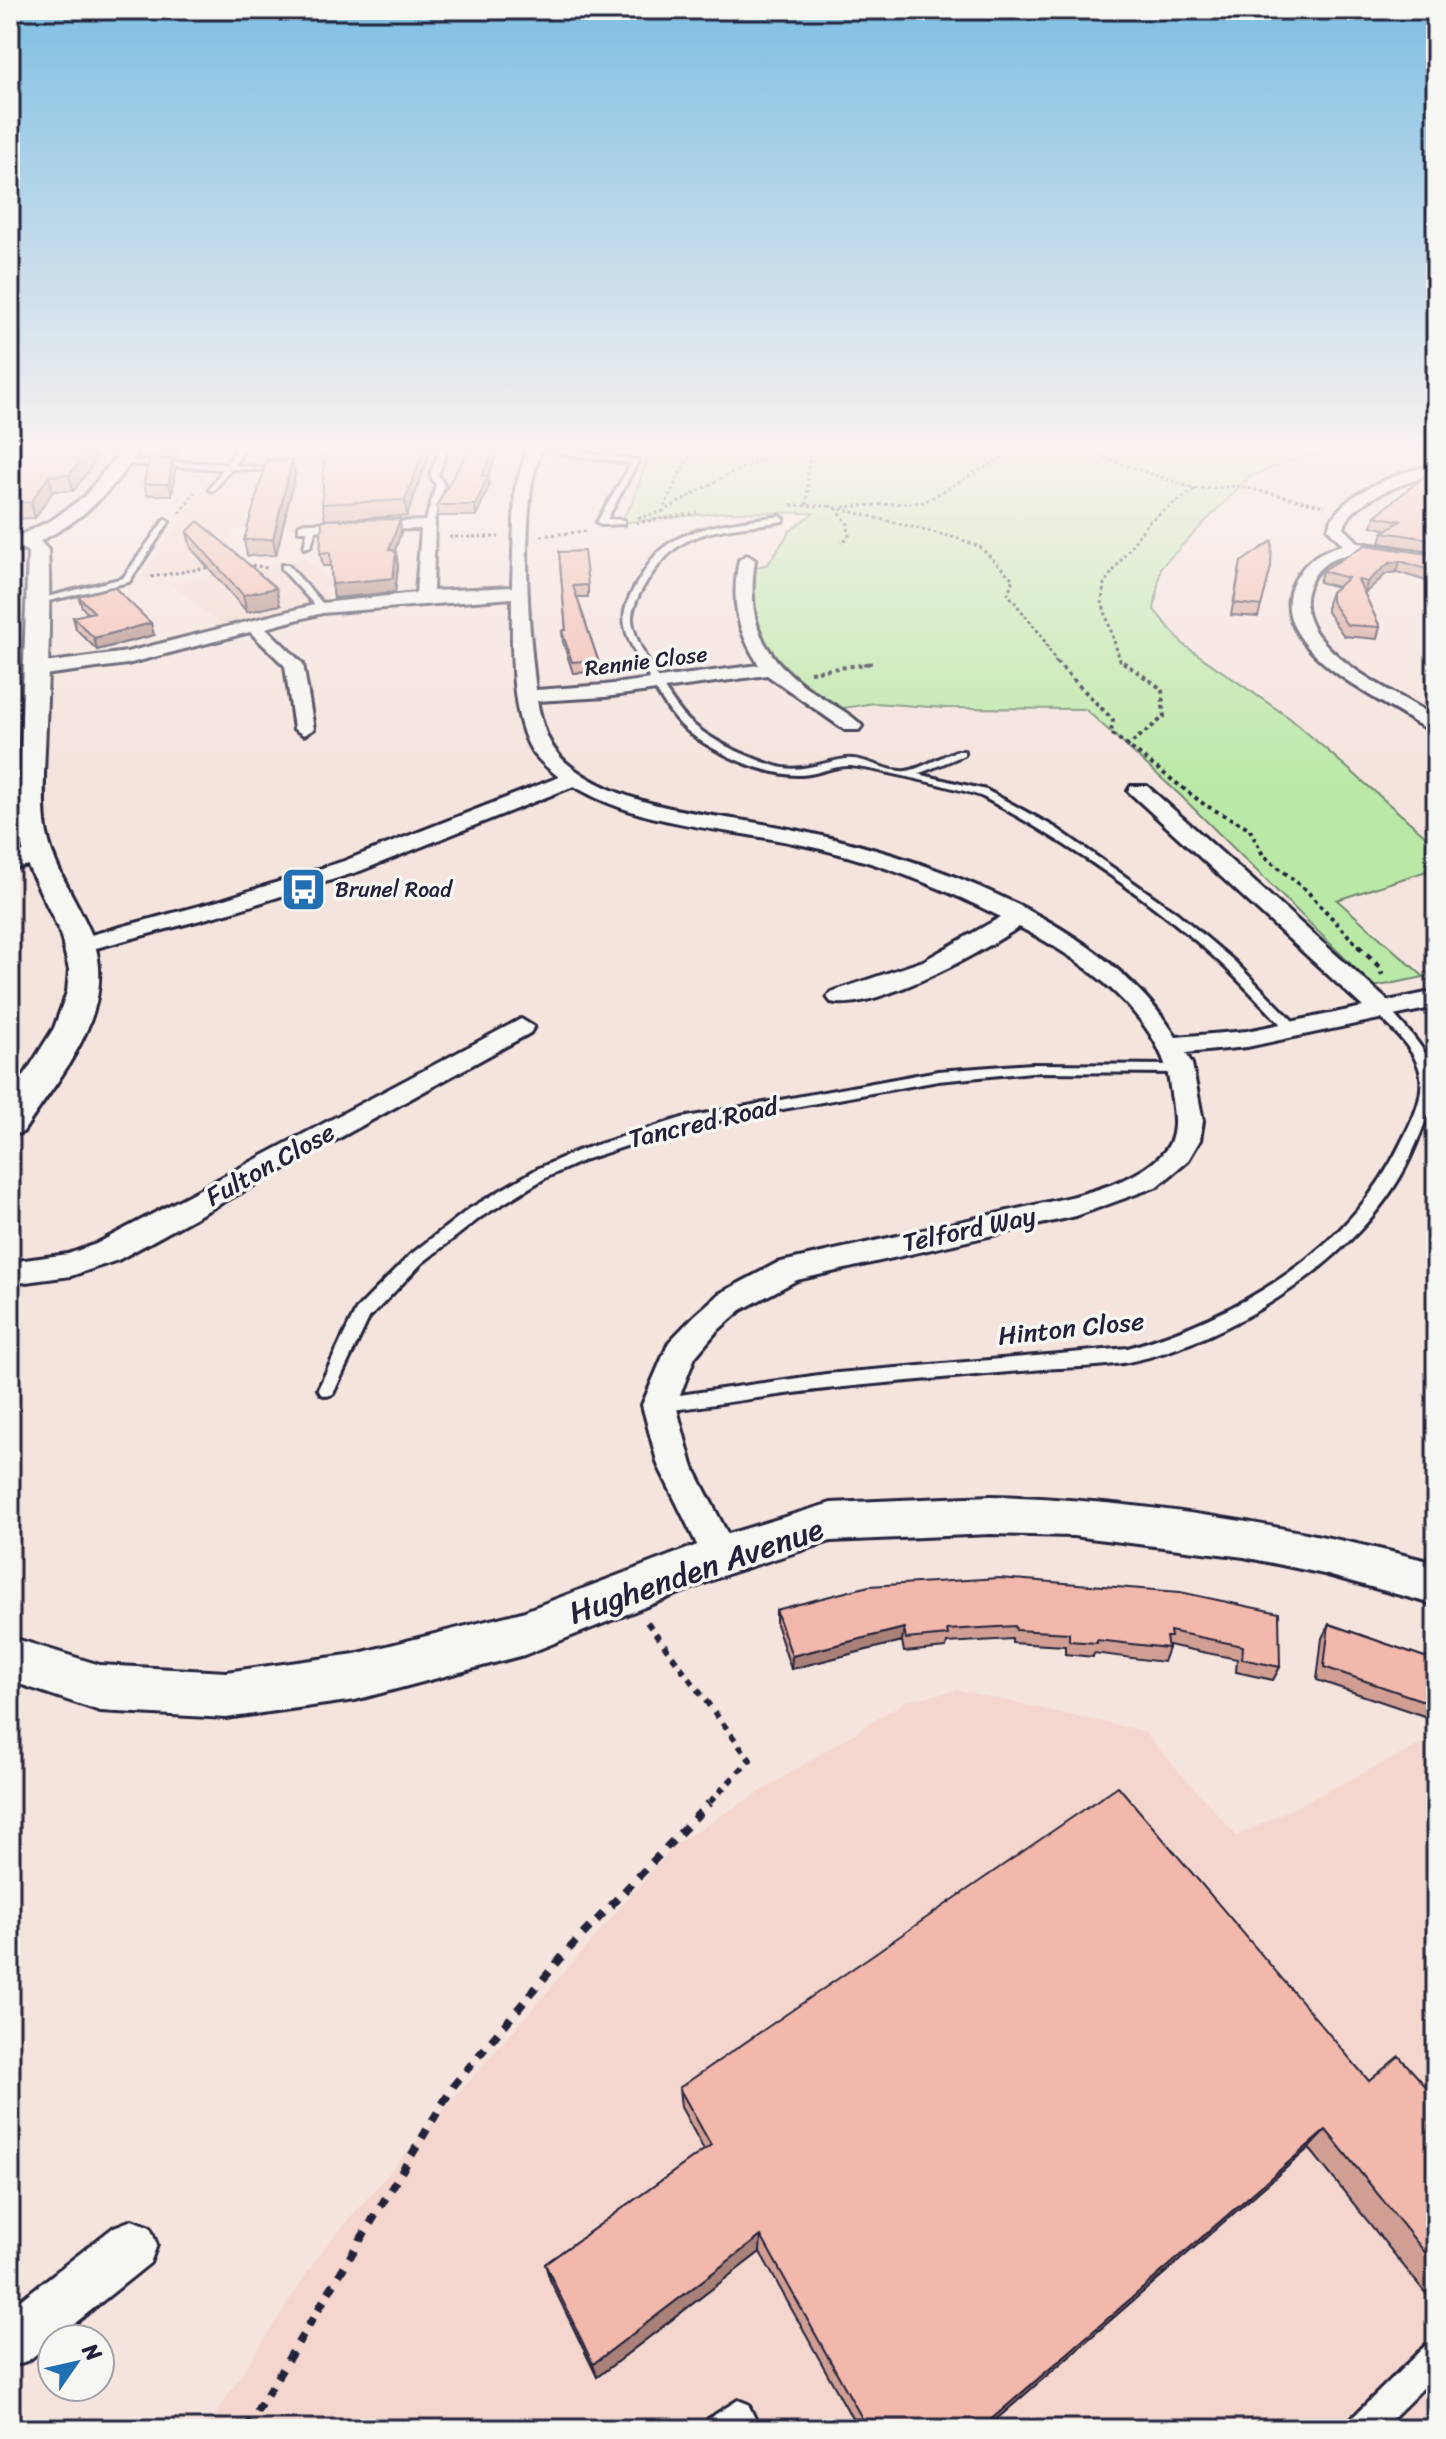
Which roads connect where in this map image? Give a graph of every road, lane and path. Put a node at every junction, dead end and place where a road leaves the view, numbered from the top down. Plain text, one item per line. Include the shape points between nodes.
1 (38, 560) edge
2 (140, 560) edge
3 (427, 560) edge
4 (522, 560) edge
5 (657, 560) edge
6 (747, 560) dead end
7 (993, 560) edge
8 (1121, 560) edge
9 (1319, 560) edge
10 (242, 564) edge
11 (214, 567) edge
12 (258, 567) dead end
13 (285, 567) dead end
14 (149, 577) dead end
15 (521, 592) junction
16 (424, 597) junction
17 (40, 600) junction
18 (322, 608) junction
19 (253, 625) junction
20 (873, 663) dead end
21 (36, 670) junction
22 (774, 673) junction
23 (657, 684) junction
24 (528, 696) junction
25 (852, 726) dead end
26 (1436, 726) edge
27 (304, 729) dead end
28 (1125, 748) junction
29 (960, 753) dead end
30 (909, 774) junction
31 (576, 778) junction
32 (1139, 791) dead end
33 (38, 856) junction
34 (10, 862) edge
35 (1016, 918) junction
36 (81, 945) junction
37 (840, 997) dead end
38 (1436, 999) edge
39 (1408, 1003) junction
40 (1380, 1008) junction
41 (521, 1027) dead end
42 (1293, 1029) junction
43 (1176, 1058) junction
44 (10, 1124) edge
45 (10, 1273) edge
46 (327, 1389) dead end
47 (659, 1405) junction
48 (721, 1556) junction
49 (1436, 1584) edge
50 (631, 1591) junction
51 (10, 1659) edge
52 (132, 2245) dead end
53 (10, 2341) edge
54 (1436, 2355) edge
55 (246, 2429) edge
56 (718, 2429) edge
57 (745, 2429) edge
58 (1361, 2429) edge

1 - 17 street
2 - 17 lane via 126,580
3 - 16 street
4 - 15 street, Telford Way
5 - 23 lane via 627,617 632,639
6 - 22 street via 741,615
7 - 28 path via 1013,579 1008,594 1057,664 1113,720 1111,733
8 - 28 path via 1104,584 1102,602 1120,660 1162,689 1164,717
9 - 26 street via 1309,568 1296,598 1303,627 1343,668
10 - 12 path
11 - 14 path
13 - 18 lane
15 - 16 street
15 - 24 street, Telford Way
16 - 18 street
17 - 21 street
18 - 19 street
19 - 21 street via 127,658
19 - 27 street via 294,664
20 - 22 path
21 - 33 street via 30,783
22 - 23 street, Rennie Close
22 - 25 street
23 - 24 street, Rennie Close
23 - 30 lane via 703,737 758,765 803,772 849,762
24 - 31 street, Telford Way via 533,737
28 - 39 path via 1147,758 1205,805 1249,828 1263,855 1306,890
29 - 30 lane
30 - 42 lane via 982,792 1052,831 1203,940
31 - 35 street, Telford Way via 644,806 884,859
31 - 36 street via 352,866
32 - 40 street, Hinton Close
33 - 34 street
33 - 36 street
35 - 37 street via 940,965
35 - 43 street, Telford Way via 1111,973 1155,1020
36 - 44 street via 83,990 77,1010 60,1047
38 - 39 street, Tancred Road
39 - 40 street, Tancred Road
40 - 42 street, Tancred Road
40 - 47 lane, Hinton Close via 1427,1069 1430,1090 1405,1159 1373,1204 1316,1262 1255,1305 1171,1345 1128,1355 841,1380
41 - 45 street, Fulton Close via 107,1252 71,1265
42 - 43 street, Tancred Road
43 - 46 lane, Tancred Road via 938,1076 682,1123 582,1155 475,1213 407,1268 362,1314
43 - 47 street, Telford Way via 1188,1091 1189,1129 1167,1165 1148,1179 1076,1206 848,1255 759,1284 730,1302 681,1351
47 - 48 street via 675,1465
48 - 49 street, Hughenden Avenue via 831,1522 1073,1517 1244,1538
48 - 50 street, Hughenden Avenue
50 - 51 street, Hughenden Avenue via 524,1633 355,1677 226,1695 100,1688
50 - 55 path via 648,1626 750,1760 567,1951 454,2085
52 - 53 street
54 - 58 lane
56 - 57 lane via 738,2414

